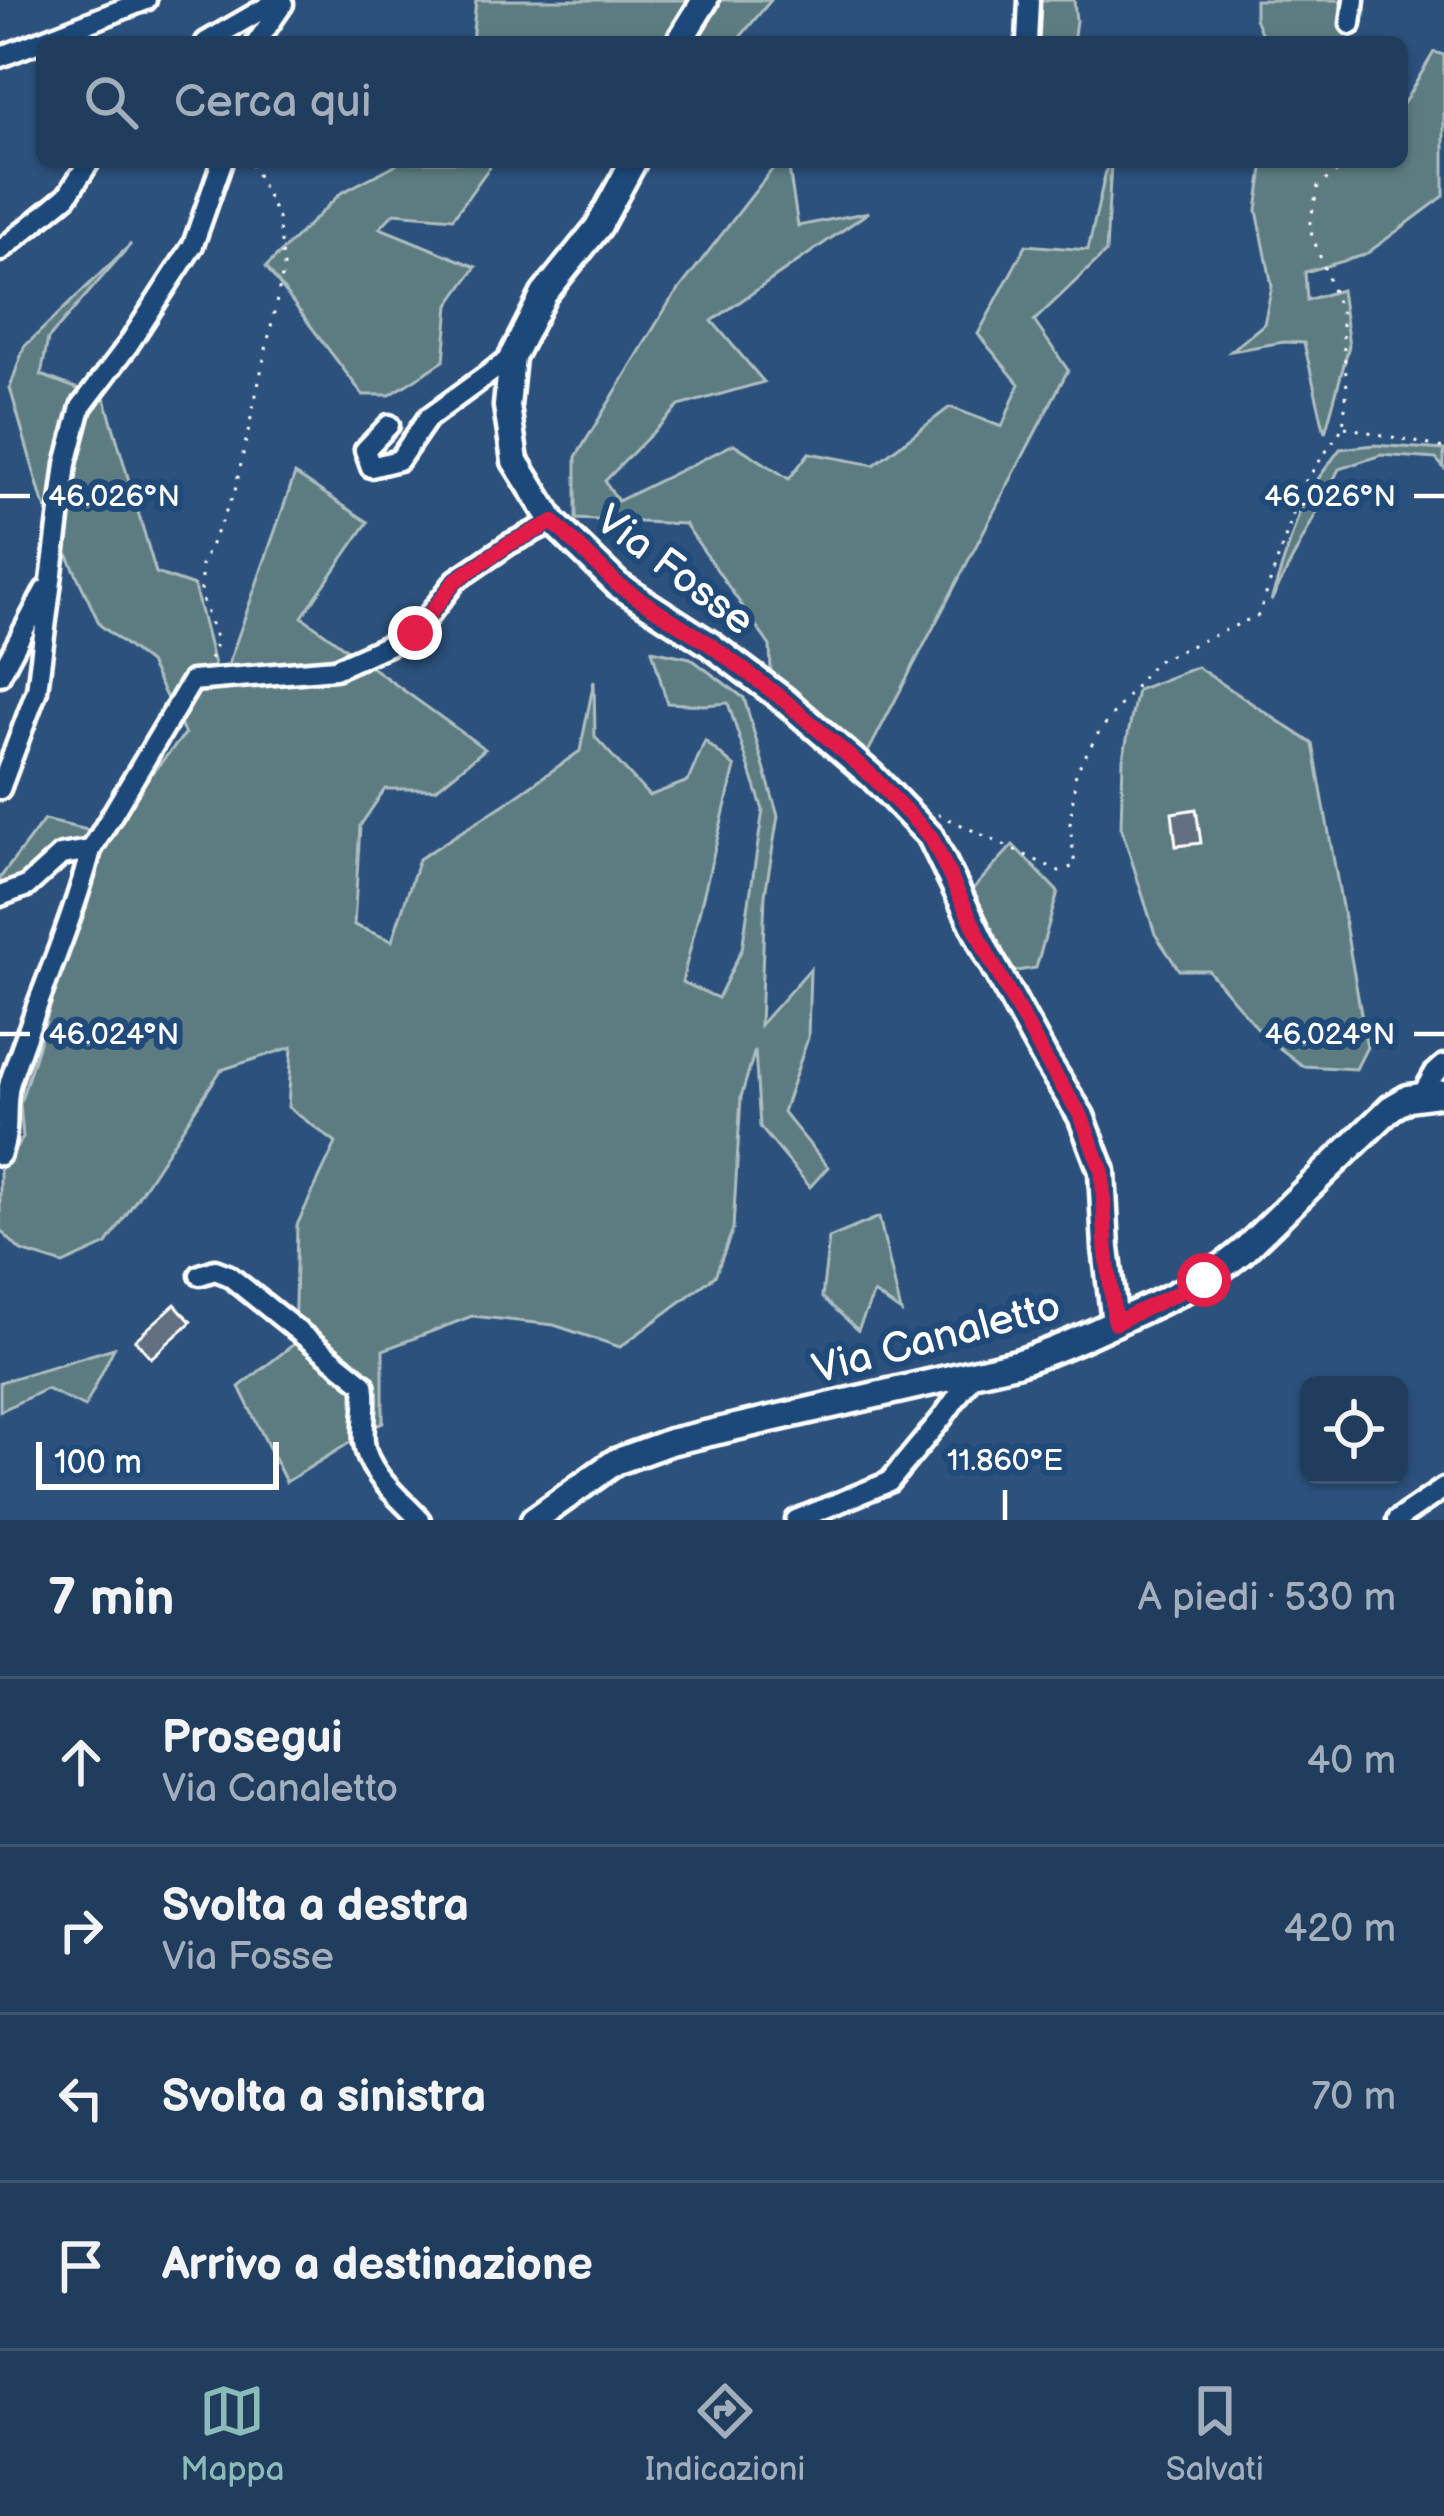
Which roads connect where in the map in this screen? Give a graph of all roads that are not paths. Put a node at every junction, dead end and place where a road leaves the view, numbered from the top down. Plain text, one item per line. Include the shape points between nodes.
1 (146, 0) edge
2 (282, 0) edge
3 (705, 0) edge
4 (1029, 0) edge
5 (1354, 0) edge
6 (1352, 23) dead end
7 (54, 36) edge
8 (217, 36) edge
9 (260, 36) edge
10 (683, 36) edge
11 (1027, 36) edge
12 (36, 43) edge
13 (0, 57) edge
14 (85, 168) edge
15 (220, 168) edge
16 (630, 168) edge
17 (0, 250) edge
18 (512, 357) junction
19 (389, 425) dead end
20 (553, 522) junction
21 (53, 576) junction
22 (0, 675) edge
23 (0, 789) edge
24 (91, 850) junction
25 (0, 896) edge
26 (1444, 1065) edge
27 (1433, 1094) edge
28 (0, 1155) edge
29 (200, 1275) dead end
30 (1115, 1323) junction
31 (974, 1373) junction
32 (1444, 1488) edge
33 (421, 1520) edge
34 (534, 1520) edge
35 (796, 1520) edge
36 (1396, 1520) edge

1 - 7 street
2 - 8 street
2 - 9 street
3 - 10 street
4 - 11 street
5 - 6 street
12 - 13 street
14 - 17 street via 67,196
15 - 21 street via 193,245 81,407
16 - 18 street, Via Fosse via 598,227 544,294
18 - 19 street via 428,418 399,460 371,467 365,450
18 - 20 street, Via Fosse via 507,406 515,461
20 - 24 street via 456,580 415,633 335,670 192,681
20 - 30 street, Via Fosse via 618,585 784,700 931,837 1081,1116 1102,1171
21 - 22 street
21 - 23 street via 37,690
24 - 25 street via 61,855 27,886
24 - 28 street via 8,1088
26 - 27 street via 1434,1074
27 - 30 street, Via Canaletto via 1400,1102 1376,1120 1224,1267
29 - 33 street via 228,1275 364,1384 368,1457
30 - 31 street, Via Canaletto via 1047,1354
31 - 34 street, Via Canaletto via 635,1453
31 - 35 street via 889,1482
32 - 36 street

